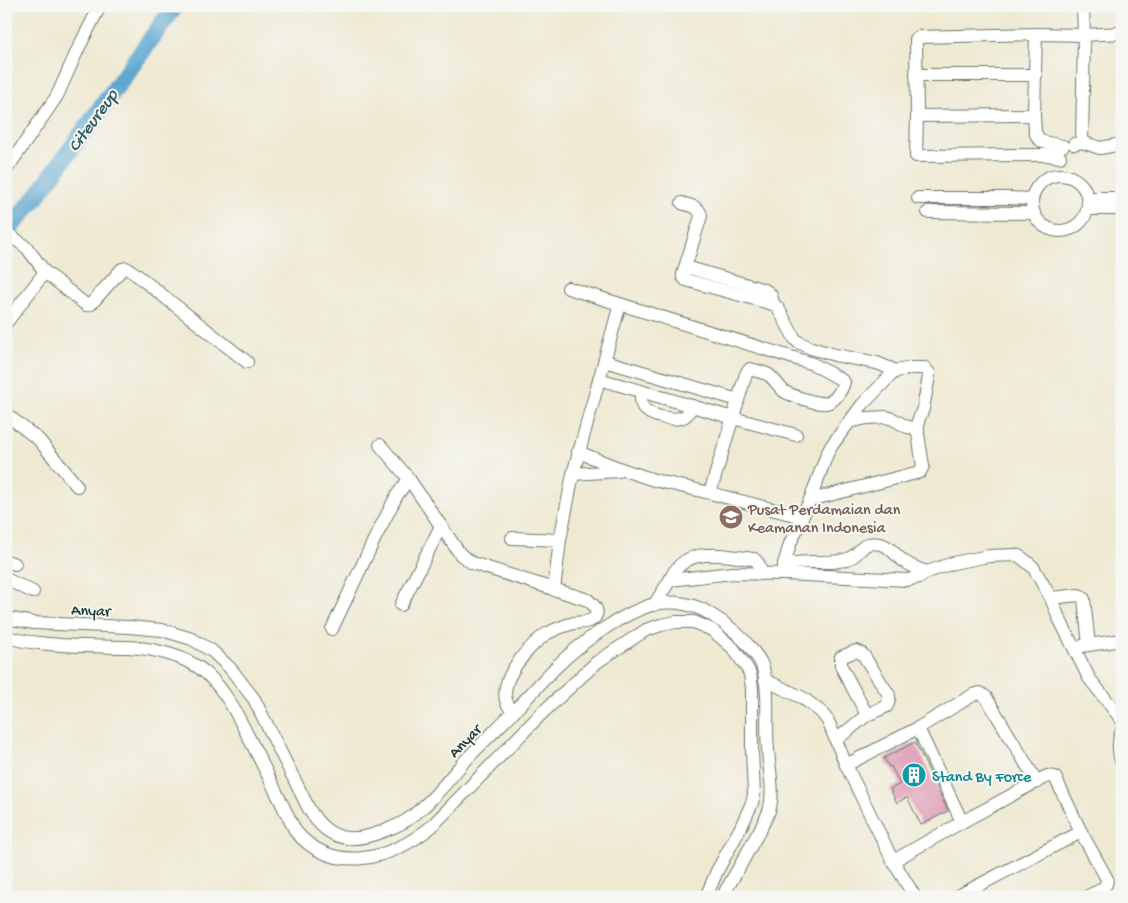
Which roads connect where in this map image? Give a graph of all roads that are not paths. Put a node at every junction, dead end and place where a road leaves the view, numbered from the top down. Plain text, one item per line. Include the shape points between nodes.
1 (100, 6) edge
2 (1084, 6) edge
3 (1122, 33) edge
4 (1036, 34) junction
5 (1084, 35) junction
6 (916, 75) junction
7 (1036, 75) junction
8 (1034, 115) junction
9 (917, 116) junction
10 (1082, 142) junction
11 (1122, 144) edge
12 (1062, 152) junction
13 (6, 170) edge
14 (1061, 175) junction
15 (918, 198) dead end
16 (1122, 198) edge
17 (1032, 199) junction
18 (682, 203) dead end
19 (1087, 203) junction
20 (1122, 209) edge
21 (928, 212) dead end
22 (1034, 214) junction
23 (6, 232) edge
24 (45, 272) junction
25 (568, 288) dead end
26 (620, 304) junction
27 (6, 324) edge
28 (605, 361) junction
29 (247, 362) dead end
30 (896, 372) junction
31 (599, 379) junction
32 (641, 391) junction
33 (738, 400) junction
34 (692, 406) junction
35 (6, 414) edge
36 (733, 418) junction
37 (849, 422) junction
38 (918, 428) junction
39 (796, 434) dead end
40 (380, 444) dead end
41 (578, 452) junction
42 (624, 470) junction
43 (573, 474) junction
44 (409, 479) junction
45 (77, 486) dead end
46 (710, 493) junction
47 (810, 500) junction
48 (802, 518) junction
49 (441, 526) junction
50 (512, 538) dead end
51 (560, 540) junction
52 (784, 569) junction
53 (927, 572) junction
54 (761, 574) junction
55 (6, 579) edge
56 (670, 580) junction
57 (554, 590) junction
58 (33, 592) dead end
59 (1051, 598) junction
60 (401, 605) dead end
61 (654, 605) junction
62 (6, 618) edge
63 (332, 630) dead end
64 (6, 636) edge
65 (1122, 640) edge
66 (1089, 645) junction
67 (1074, 647) junction
68 (761, 662) junction
69 (747, 668) junction
70 (765, 680) junction
71 (527, 698) junction
72 (514, 712) junction
73 (542, 713) junction
74 (867, 715) junction
75 (1122, 720) edge
76 (918, 728) junction
77 (1122, 731) edge
78 (836, 740) junction
79 (1122, 764) edge
80 (846, 765) junction
81 (1037, 782) junction
82 (962, 822) junction
83 (741, 827) junction
84 (1081, 832) junction
85 (758, 834) junction
86 (893, 861) junction
87 (706, 897) edge
88 (723, 897) edge
89 (915, 897) edge
90 (956, 897) edge
91 (1086, 897) edge

1 - 13 street via 57,96
2 - 5 street
3 - 5 street
4 - 5 street
4 - 6 street via 919,37 915,42
4 - 7 street
5 - 10 street
6 - 7 street
6 - 9 street
7 - 8 street
8 - 9 street
8 - 12 street via 1038,138
9 - 12 street via 916,156 1047,155
10 - 11 street via 1100,148
10 - 12 street
12 - 14 street
14 - 17 street via 1042,181
14 - 19 street via 1078,182 1084,189
15 - 17 street
16 - 19 street
17 - 22 street
18 - 30 street via 701,212 686,267 686,280 736,288 778,308 798,342 835,355 877,363
19 - 20 street
19 - 22 street via 1083,219 1064,231 1049,229
21 - 22 street
23 - 24 street via 27,248
24 - 27 street
24 - 29 street via 89,305 126,268
25 - 26 street
26 - 28 street
26 - 33 street via 813,364 844,382 830,402 821,404 792,395 769,376 750,369
28 - 31 street
28 - 33 street
30 - 37 street
30 - 38 street via 925,368 929,373
31 - 32 street
31 - 41 street
32 - 34 street
32 - 34 street via 643,407 654,415 676,420 684,417
33 - 36 street
34 - 36 street
35 - 45 street via 39,440
36 - 39 street
36 - 46 street
37 - 38 street via 886,417 907,427
37 - 47 street via 827,454
38 - 47 street via 923,466 920,472
40 - 44 street
41 - 42 street
41 - 43 street
42 - 43 street
42 - 46 street
43 - 51 street
44 - 49 street
44 - 63 street via 375,538
46 - 48 street
47 - 48 street
48 - 52 street via 790,544
49 - 57 street via 460,554 472,564
49 - 60 street
50 - 51 street
51 - 57 street
52 - 53 street via 907,580
52 - 53 street via 842,560 865,545 878,544 914,568
52 - 54 street
53 - 59 street via 989,556 1015,555 1033,567
54 - 56 street via 732,573
54 - 56 street via 760,565 754,559 705,554 685,561 674,570
55 - 58 street
56 - 61 street
57 - 72 street via 588,600 596,612 591,620 549,633 531,646 513,669 508,682 507,703
59 - 66 street via 1078,595 1084,599
59 - 67 street
61 - 68 street, Anyar via 681,603 706,611 738,633
61 - 71 street, Anyar via 621,618 578,647
62 - 72 street, Anyar via 34,624 162,630 192,639 212,651 254,699 314,819 323,828 350,839 377,834 410,818
64 - 73 street via 53,645 156,650 180,658 205,672 236,714 296,832 307,844 333,856 346,858 364,859 386,853 418,837
65 - 66 street
66 - 67 street
67 - 75 street via 1089,678
68 - 69 street
68 - 70 street, Anyar
69 - 73 street via 733,648 712,630 694,622 661,624 597,662
69 - 83 street via 752,688 754,785 752,803
70 - 78 street via 803,698 821,712
70 - 85 street, Anyar via 771,803
71 - 72 street, Anyar
71 - 73 street
74 - 74 street via 841,666 841,658 856,651 864,656 889,695 887,706
74 - 78 street
76 - 80 street
76 - 81 street via 980,693 986,697
76 - 82 street
77 - 79 street via 1118,746
78 - 80 street
80 - 86 street
81 - 82 street
81 - 84 street via 1047,776 1055,777
82 - 86 street
83 - 85 street
83 - 87 street via 716,871
84 - 90 street
84 - 91 street via 1108,883
85 - 88 street, Anyar
86 - 89 street

